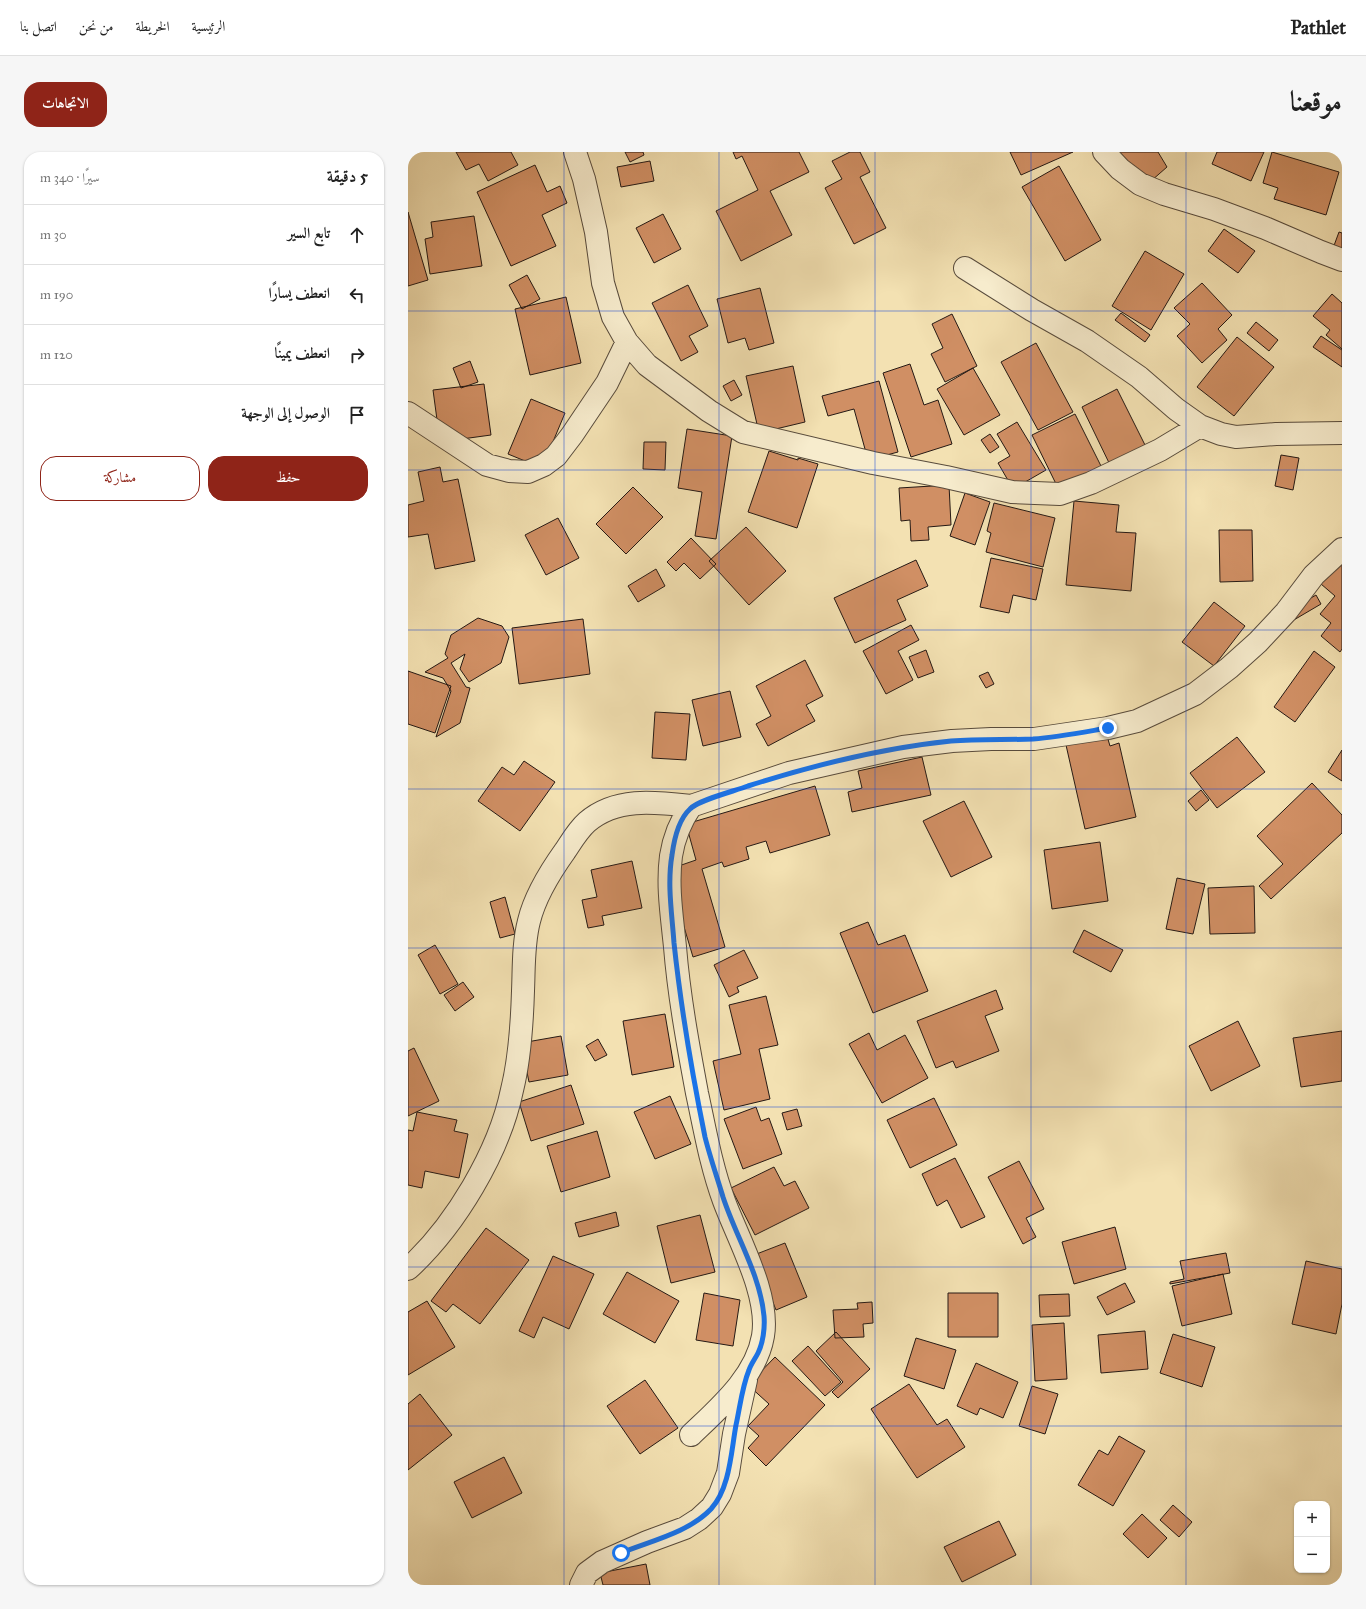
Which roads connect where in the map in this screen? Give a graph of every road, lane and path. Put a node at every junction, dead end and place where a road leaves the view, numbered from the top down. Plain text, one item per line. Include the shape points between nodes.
1 (575, 152) edge
2 (1104, 152) edge
3 (1342, 260) edge
4 (965, 268) dead end
5 (627, 342) junction
6 (408, 413) edge
7 (1200, 426) junction
8 (1342, 434) edge
9 (1342, 549) edge
10 (691, 806) junction
11 (408, 1269) edge
12 (749, 1369) junction
13 (691, 1435) dead end
14 (581, 1585) edge

1 - 5 street via 584,179 613,317
2 - 3 street via 1120,169 1140,184 1265,228
4 - 7 street via 1087,341
5 - 6 street via 607,383 572,435 556,456 528,472 509,471 487,465
5 - 7 street via 647,365 709,411 743,432 1012,492 1060,494 1091,483 1160,450
7 - 8 street via 1236,437
9 - 10 street via 1314,576 1272,627 1229,668 1196,694 1137,721 1034,739 952,741 903,747 789,773
10 - 11 street via 636,803 602,811 586,823 553,867 537,897 524,945 518,1058 503,1120 495,1142 462,1203 446,1228
10 - 12 street via 676,833 671,857 670,895 675,952 688,1052 706,1140 724,1201 754,1273 764,1317 759,1352
12 - 13 street via 734,1393
12 - 14 street via 728,1473 712,1507 685,1528 602,1562 587,1573

